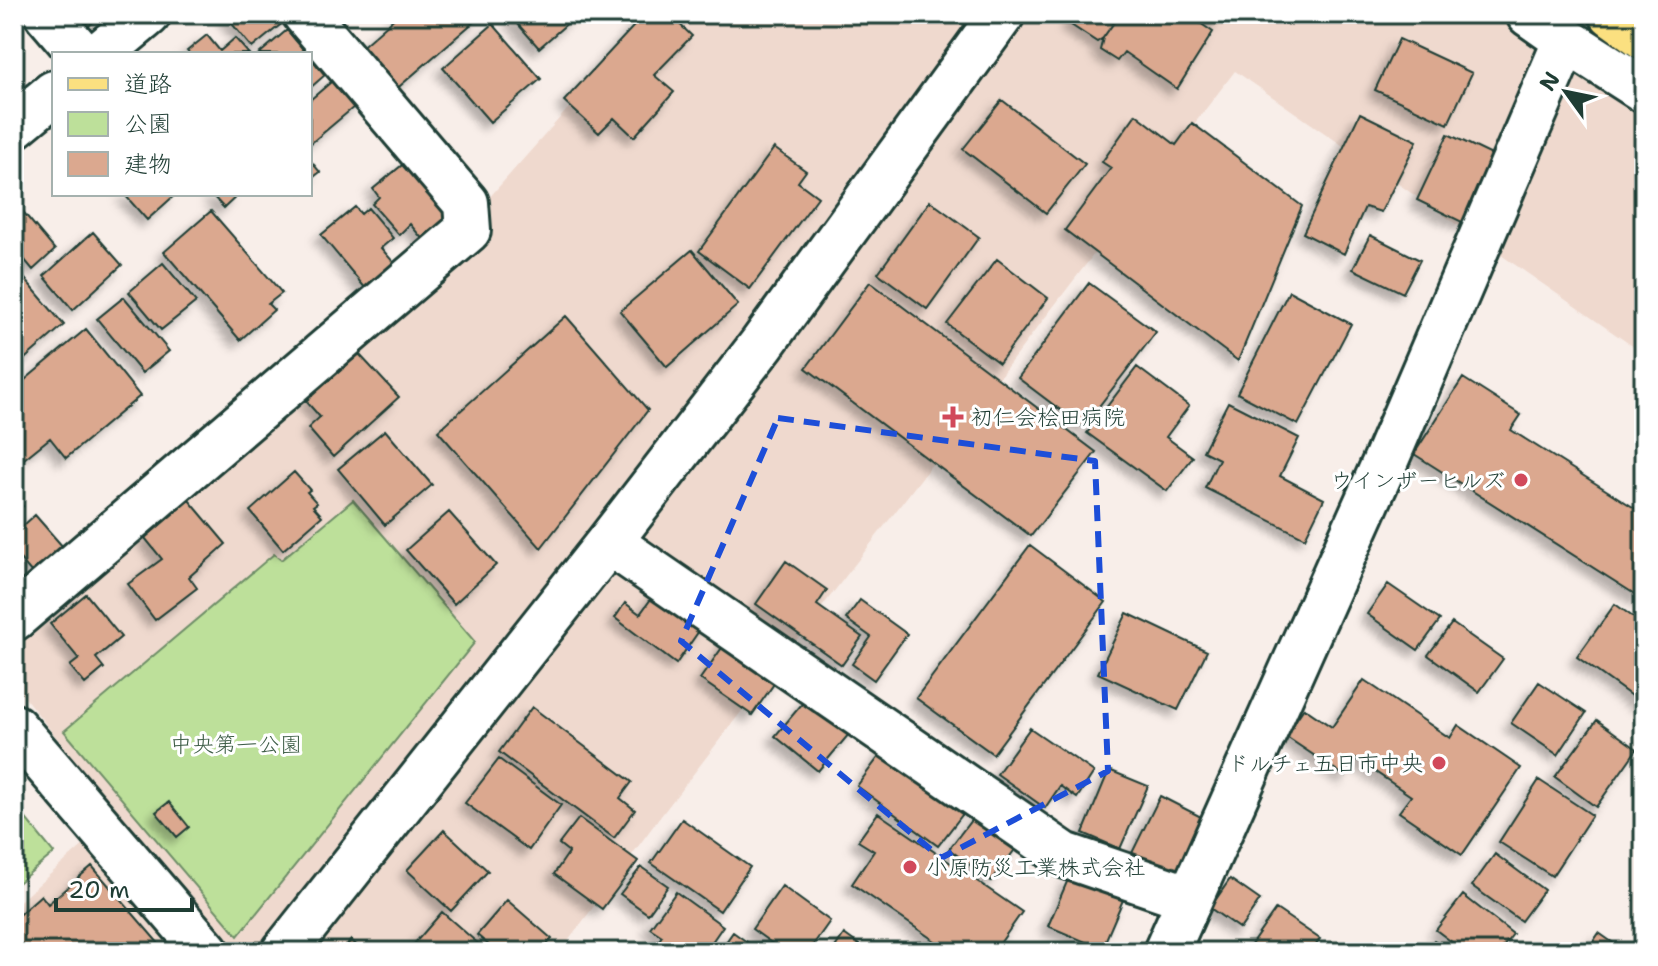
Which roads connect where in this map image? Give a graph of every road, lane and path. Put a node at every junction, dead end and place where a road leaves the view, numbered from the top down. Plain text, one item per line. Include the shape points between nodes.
1 (47, 14) edge
2 (148, 14) edge
3 (305, 14) edge
4 (1002, 14) edge
5 (1529, 14) edge
6 (1612, 14) edge
7 (1644, 37) edge
8 (1566, 40) junction
9 (79, 52) edge
10 (102, 52) edge
11 (1644, 90) edge
12 (52, 95) edge
13 (14, 126) edge
14 (609, 542) junction
15 (14, 618) edge
16 (14, 727) edge
17 (1190, 898) junction
18 (207, 952) edge
19 (284, 952) edge
20 (1166, 952) edge

1 - 9 street
2 - 10 street
3 - 15 street via 466,203 468,230
4 - 14 street via 762,344
5 - 8 street
6 - 7 main road
8 - 11 street
8 - 17 street
12 - 13 street
14 - 17 street via 1064,855
14 - 19 street
16 - 18 street
17 - 20 street

